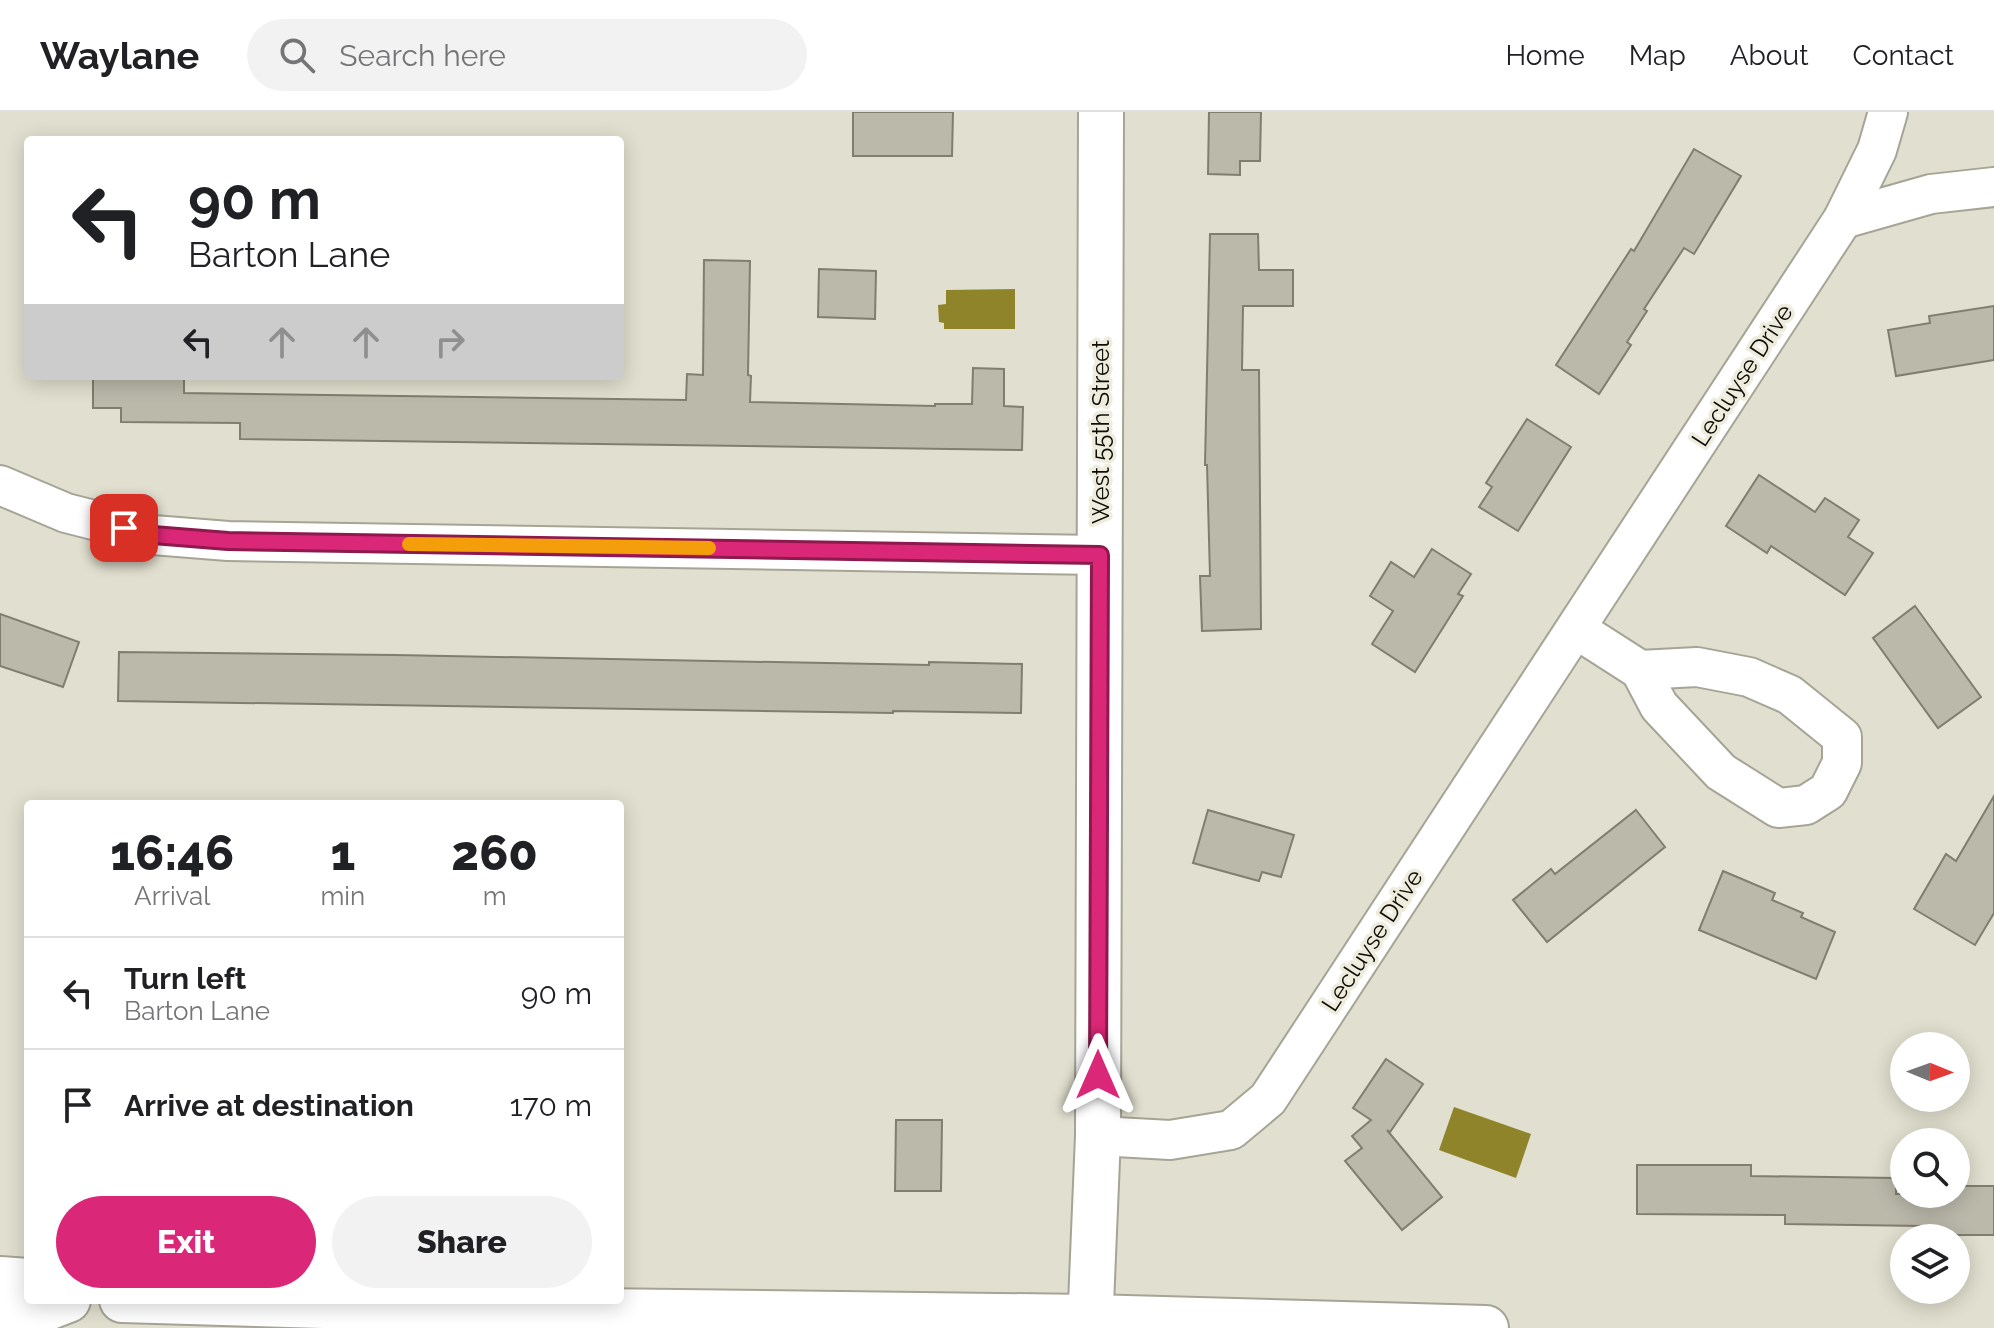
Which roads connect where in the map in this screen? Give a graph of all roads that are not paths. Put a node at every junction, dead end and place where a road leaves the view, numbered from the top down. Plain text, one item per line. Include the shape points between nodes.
1 (1101, 112) edge
2 (1888, 112) edge
3 (1994, 187) edge
4 (1843, 219) junction
5 (0, 485) edge
6 (1100, 555) junction
7 (1576, 629) junction
8 (1640, 670) junction
9 (1098, 1136) junction
10 (0, 1279) edge
11 (24, 1281) edge
12 (58, 1304) edge
13 (186, 1304) edge
14 (0, 1314) edge
15 (424, 1319) edge
16 (1090, 1323) edge
17 (1486, 1328) edge

1 - 6 main road, West 55th Street
2 - 4 street, Lecluyse Drive via 1877,150
3 - 4 street via 1931,194
4 - 7 street, Lecluyse Drive
5 - 6 street via 66,513 153,535 228,541
6 - 9 main road, West 55th Street
7 - 8 street
7 - 9 street, Lecluyse Drive via 1268,1099 1231,1130 1170,1140
8 - 8 street via 1659,706 1721,772 1778,808 1806,805 1828,791 1842,763 1842,737 1790,695 1749,677 1697,667
9 - 16 main road, West 55th Street
10 - 11 main road
12 - 14 main road via 29,1315
13 - 15 main road
15 - 16 main road
16 - 17 main road

